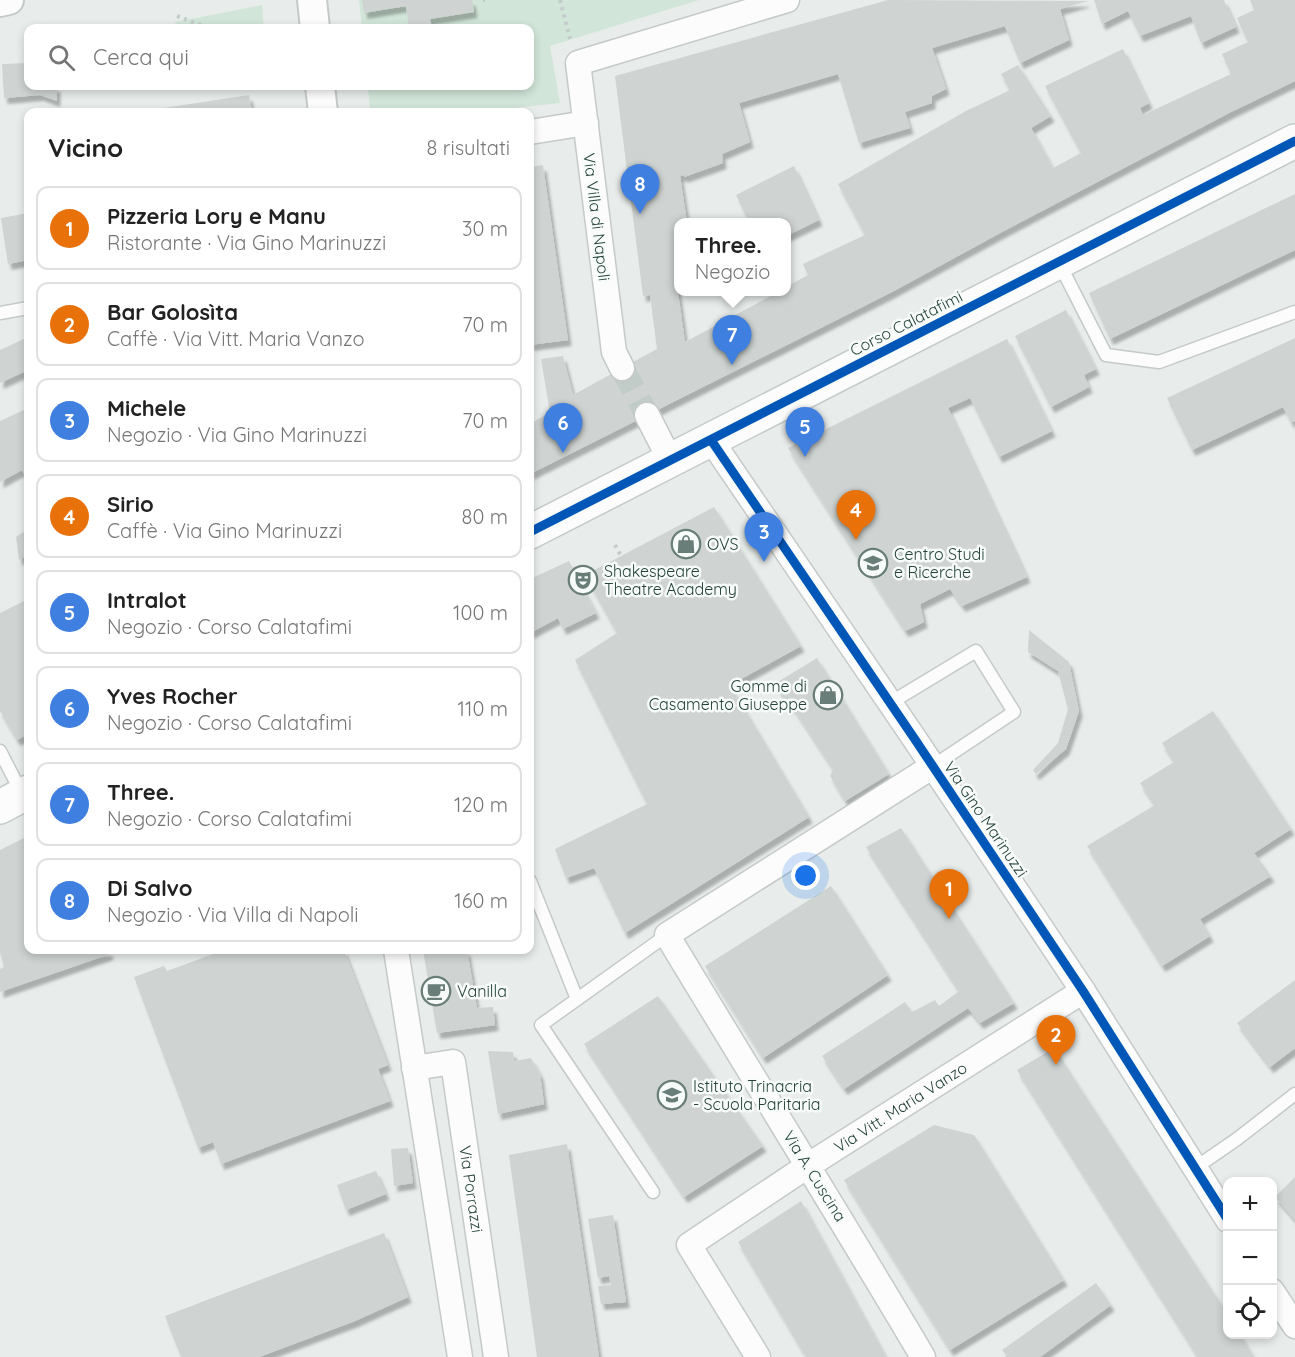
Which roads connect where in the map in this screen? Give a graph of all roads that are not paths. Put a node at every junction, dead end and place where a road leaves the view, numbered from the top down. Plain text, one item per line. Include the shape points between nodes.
1 (9, 0) edge
2 (312, 0) edge
3 (787, 0) edge
4 (0, 2) edge
5 (315, 24) edge
6 (320, 90) edge
7 (323, 108) edge
8 (586, 123) junction
9 (534, 131) edge
10 (1295, 141) edge
11 (1058, 262) junction
12 (24, 309) edge
13 (1295, 312) edge
14 (0, 313) edge
15 (622, 368) tunnel mouth
16 (647, 415) tunnel mouth
17 (711, 440) junction
18 (670, 460) junction
19 (534, 530) edge
20 (890, 703) junction
21 (0, 751) edge
22 (933, 766) junction
23 (17, 798) edge
24 (534, 891) edge
25 (667, 935) junction
26 (397, 954) edge
27 (1083, 991) junction
28 (577, 999) junction
29 (414, 1068) junction
30 (1295, 1094) edge
31 (808, 1165) junction
32 (1195, 1168) junction
33 (653, 1192) dead end
34 (1223, 1214) edge
35 (1277, 1299) edge
36 (1295, 1326) edge
37 (460, 1357) edge
38 (496, 1357) edge
39 (758, 1357) edge
40 (923, 1357) edge

1 - 4 street
2 - 5 street
3 - 8 street, Via Villa di Napoli via 578,63
6 - 7 street
8 - 9 street
8 - 15 street, Via Villa di Napoli via 614,352
10 - 11 main road, Corso Calatafimi
11 - 13 lane via 1106,355 1159,362
11 - 17 main road, Corso Calatafimi
12 - 14 lane
16 - 18 street
17 - 18 main road, Corso Calatafimi
17 - 20 street, Via Gino Marinuzzi
18 - 19 main road, Corso Calatafimi
20 - 22 street, Via Gino Marinuzzi
20 - 22 lane via 976,651 1014,712
21 - 23 lane
22 - 25 street
22 - 27 street, Via Gino Marinuzzi
24 - 28 lane
25 - 28 lane
25 - 31 street, Via A. Cuscina
26 - 29 street
27 - 31 street, Via Vitt. Maria Vanzo
27 - 32 street, Via Gino Marinuzzi
28 - 33 lane via 541,1025
29 - 37 street
29 - 38 street, Via Porrazzi via 453,1062
30 - 32 lane
31 - 39 street, Via Vitt. Maria Vanzo via 689,1245
31 - 40 street, Via A. Cuscina
32 - 34 street, Via Gino Marinuzzi
35 - 36 street

